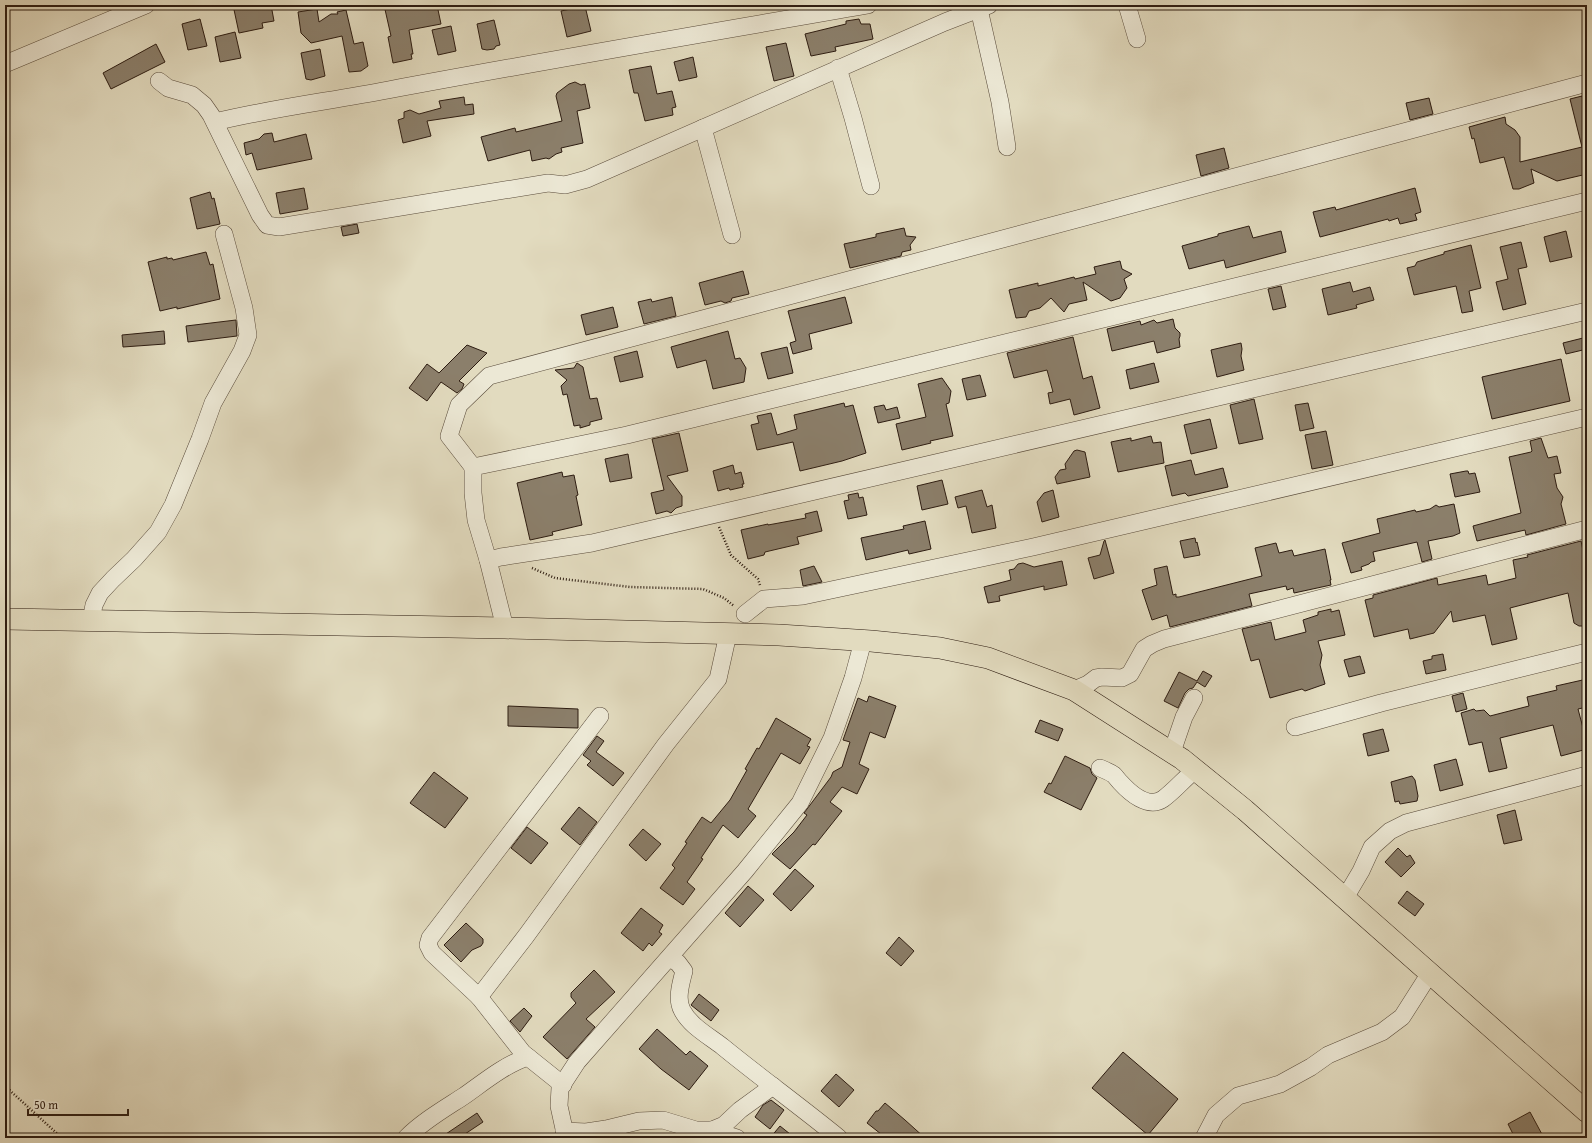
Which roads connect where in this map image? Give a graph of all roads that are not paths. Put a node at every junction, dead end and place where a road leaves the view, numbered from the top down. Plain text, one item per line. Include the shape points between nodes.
1 (146, 5) edge
2 (868, 5) edge
3 (1127, 5) edge
4 (981, 6) edge
5 (1137, 39) dead end
6 (5, 64) edge
7 (838, 68) junction
8 (159, 81) dead end
9 (1587, 83) edge
10 (215, 122) junction
11 (703, 128) junction
12 (1007, 147) dead end
13 (871, 186) dead end
14 (1587, 201) edge
15 (224, 234) dead end
16 (732, 235) dead end
17 (1587, 311) edge
18 (1587, 417) edge
19 (473, 467) junction
20 (1587, 529) edge
21 (496, 558) junction
22 (745, 614) road end
23 (5, 619) edge
24 (92, 620) junction
25 (504, 628) junction
26 (728, 634) junction
27 (863, 641) junction
28 (1587, 652) edge
29 (1074, 690) junction
30 (1194, 698) dead end
31 (600, 716) dead end
32 (1295, 727) dead end
33 (1172, 752) junction
34 (1100, 768) dead end
35 (1195, 770) junction
36 (1587, 775) edge
37 (1345, 898) junction
38 (670, 958) junction
39 (1430, 973) junction
40 (478, 997) junction
41 (528, 1058) junction
42 (563, 1085) junction
43 (773, 1086) junction
44 (1587, 1112) edge
45 (708, 1133) edge
46 (565, 1134) edge
47 (832, 1136) edge
48 (406, 1138) edge
49 (737, 1138) edge
50 (1204, 1138) edge

1 - 6 street
2 - 10 street via 342,99 244,114
3 - 5 street
4 - 7 street
4 - 12 street
7 - 11 street
7 - 13 street
8 - 10 street via 168,88 192,95 204,105
9 - 19 street via 489,376 460,405 449,436
10 - 11 street via 260,215 267,225 279,227 518,187 548,183 565,185 587,179
11 - 16 street
14 - 19 street via 627,435
15 - 24 street via 244,308 248,335 213,403 173,505 158,532 100,593 94,605
17 - 21 street via 592,543
18 - 22 street via 1026,549 803,596 764,599
19 - 21 street via 476,520
20 - 29 street via 1164,640 1144,649 1130,674 1122,678 1096,678
21 - 25 street
23 - 24 main road
24 - 25 main road
25 - 26 main road
26 - 27 main road
26 - 40 street via 718,679 666,744 526,936
27 - 29 main road via 940,648 988,658
27 - 38 street via 832,738 800,803
28 - 32 street
29 - 33 main road
30 - 33 street via 1184,717
31 - 40 street via 430,938 428,946 432,953
33 - 35 main road
34 - 35 street via 1114,775 1138,798 1151,802 1167,796
35 - 37 main road via 1245,810
36 - 37 street via 1406,823 1390,831 1372,847
37 - 39 main road
38 - 42 street via 578,1062
38 - 43 street via 678,963 684,972 679,997 681,1009 688,1019
39 - 44 main road
39 - 50 street via 1402,1017 1382,1032 1328,1055 1280,1084 1238,1096 1216,1115
40 - 41 street
41 - 42 street
41 - 48 street via 500,1071 418,1126
42 - 46 street via 560,1088 559,1106
43 - 45 street via 724,1125
43 - 47 street
45 - 46 street via 663,1120 639,1121 606,1129
45 - 49 street

